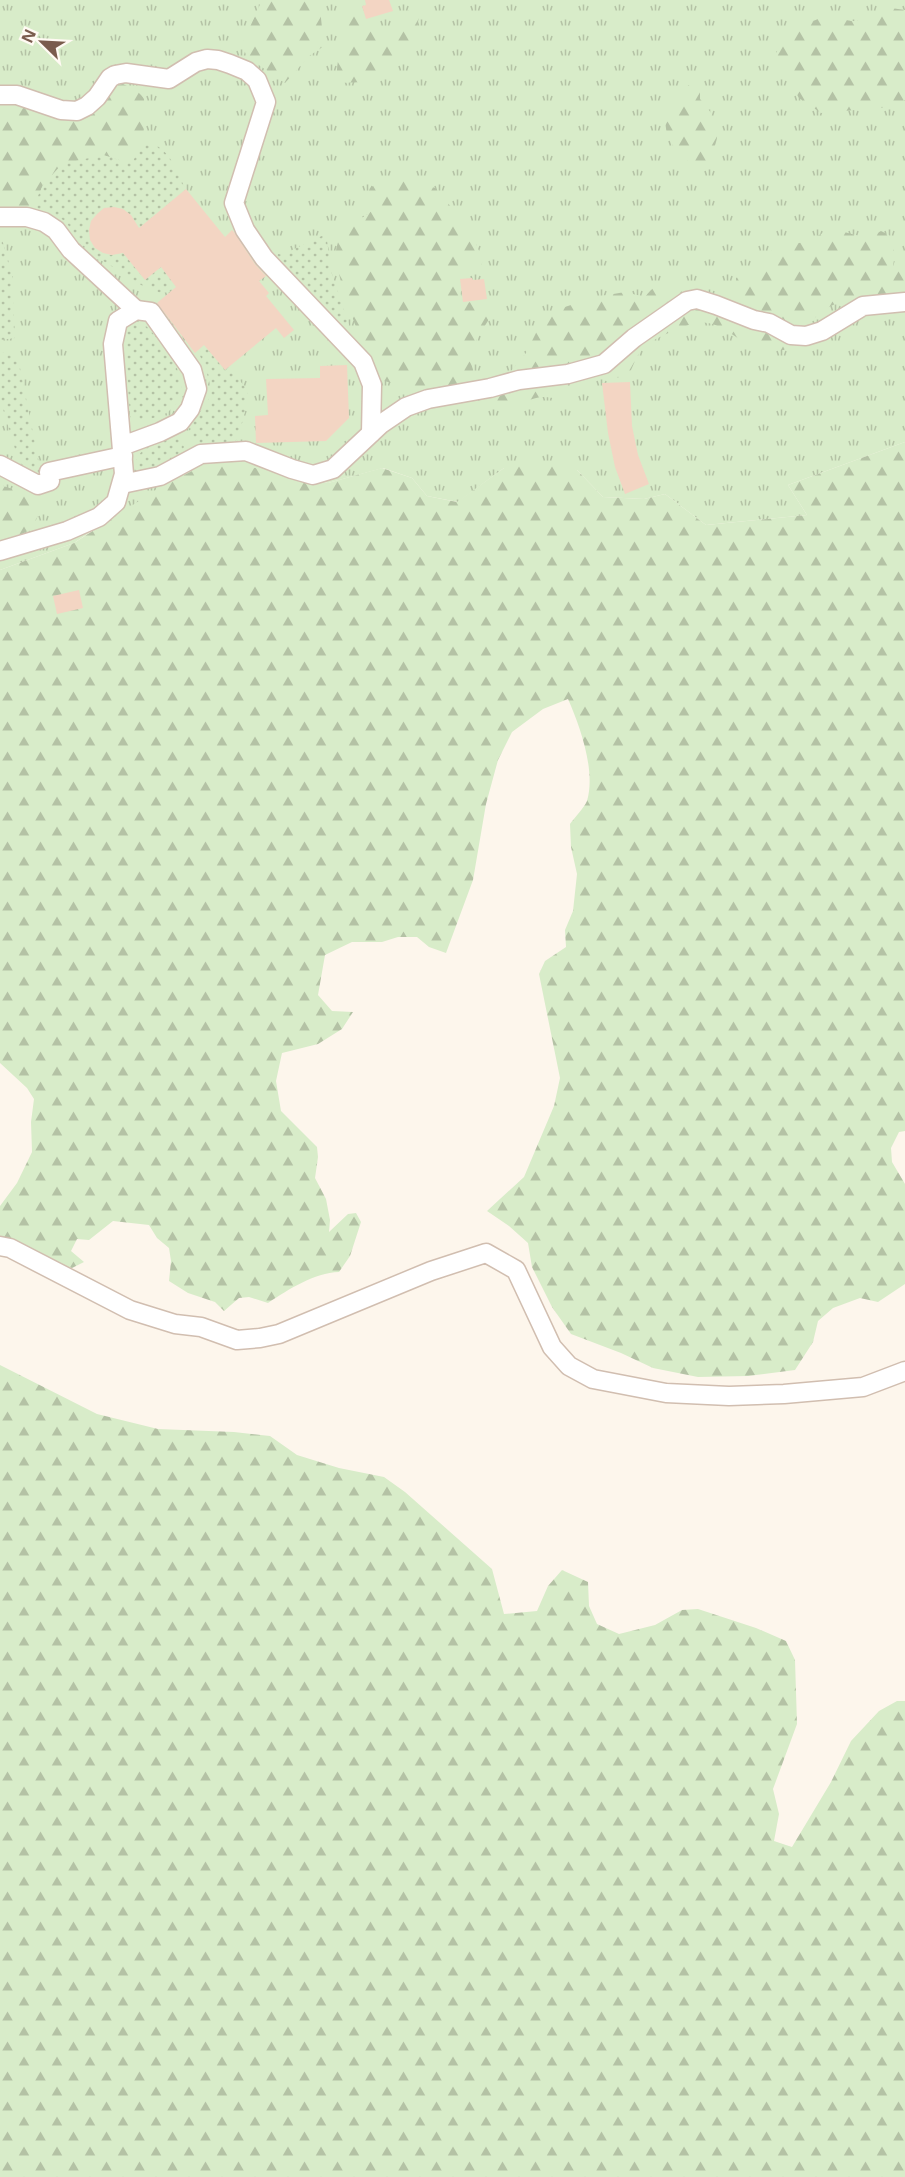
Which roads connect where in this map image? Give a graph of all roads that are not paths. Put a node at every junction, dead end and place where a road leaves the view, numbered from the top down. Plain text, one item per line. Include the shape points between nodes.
1 (0, 95) edge
2 (0, 217) edge
3 (905, 302) edge
4 (136, 310) junction
5 (371, 433) junction
6 (122, 451) junction
7 (0, 465) edge
8 (122, 484) junction
9 (0, 551) edge
10 (0, 1246) edge
11 (905, 1371) edge

1 - 5 street via 17,95 76,111 97,97 115,75 169,79 196,62 207,60 218,60 252,75 266,102 234,203 245,230 264,258 363,362 372,385
2 - 4 street via 27,217 56,230 71,250
3 - 5 street via 863,306 822,331 806,336 791,335 716,304 697,299 687,301 604,364 428,399 406,407
4 - 6 street via 118,321 113,344
4 - 6 street via 151,312 192,370 197,389 180,422
5 - 8 street via 333,469 313,475 246,451 201,454 160,476
6 - 7 street via 49,472 50,481 38,485
6 - 8 street
8 - 9 street via 116,502 99,517
10 - 11 street via 130,1310 237,1340 279,1334 430,1271 486,1253 516,1270 552,1347 569,1366 593,1378 666,1393 729,1396 863,1387

